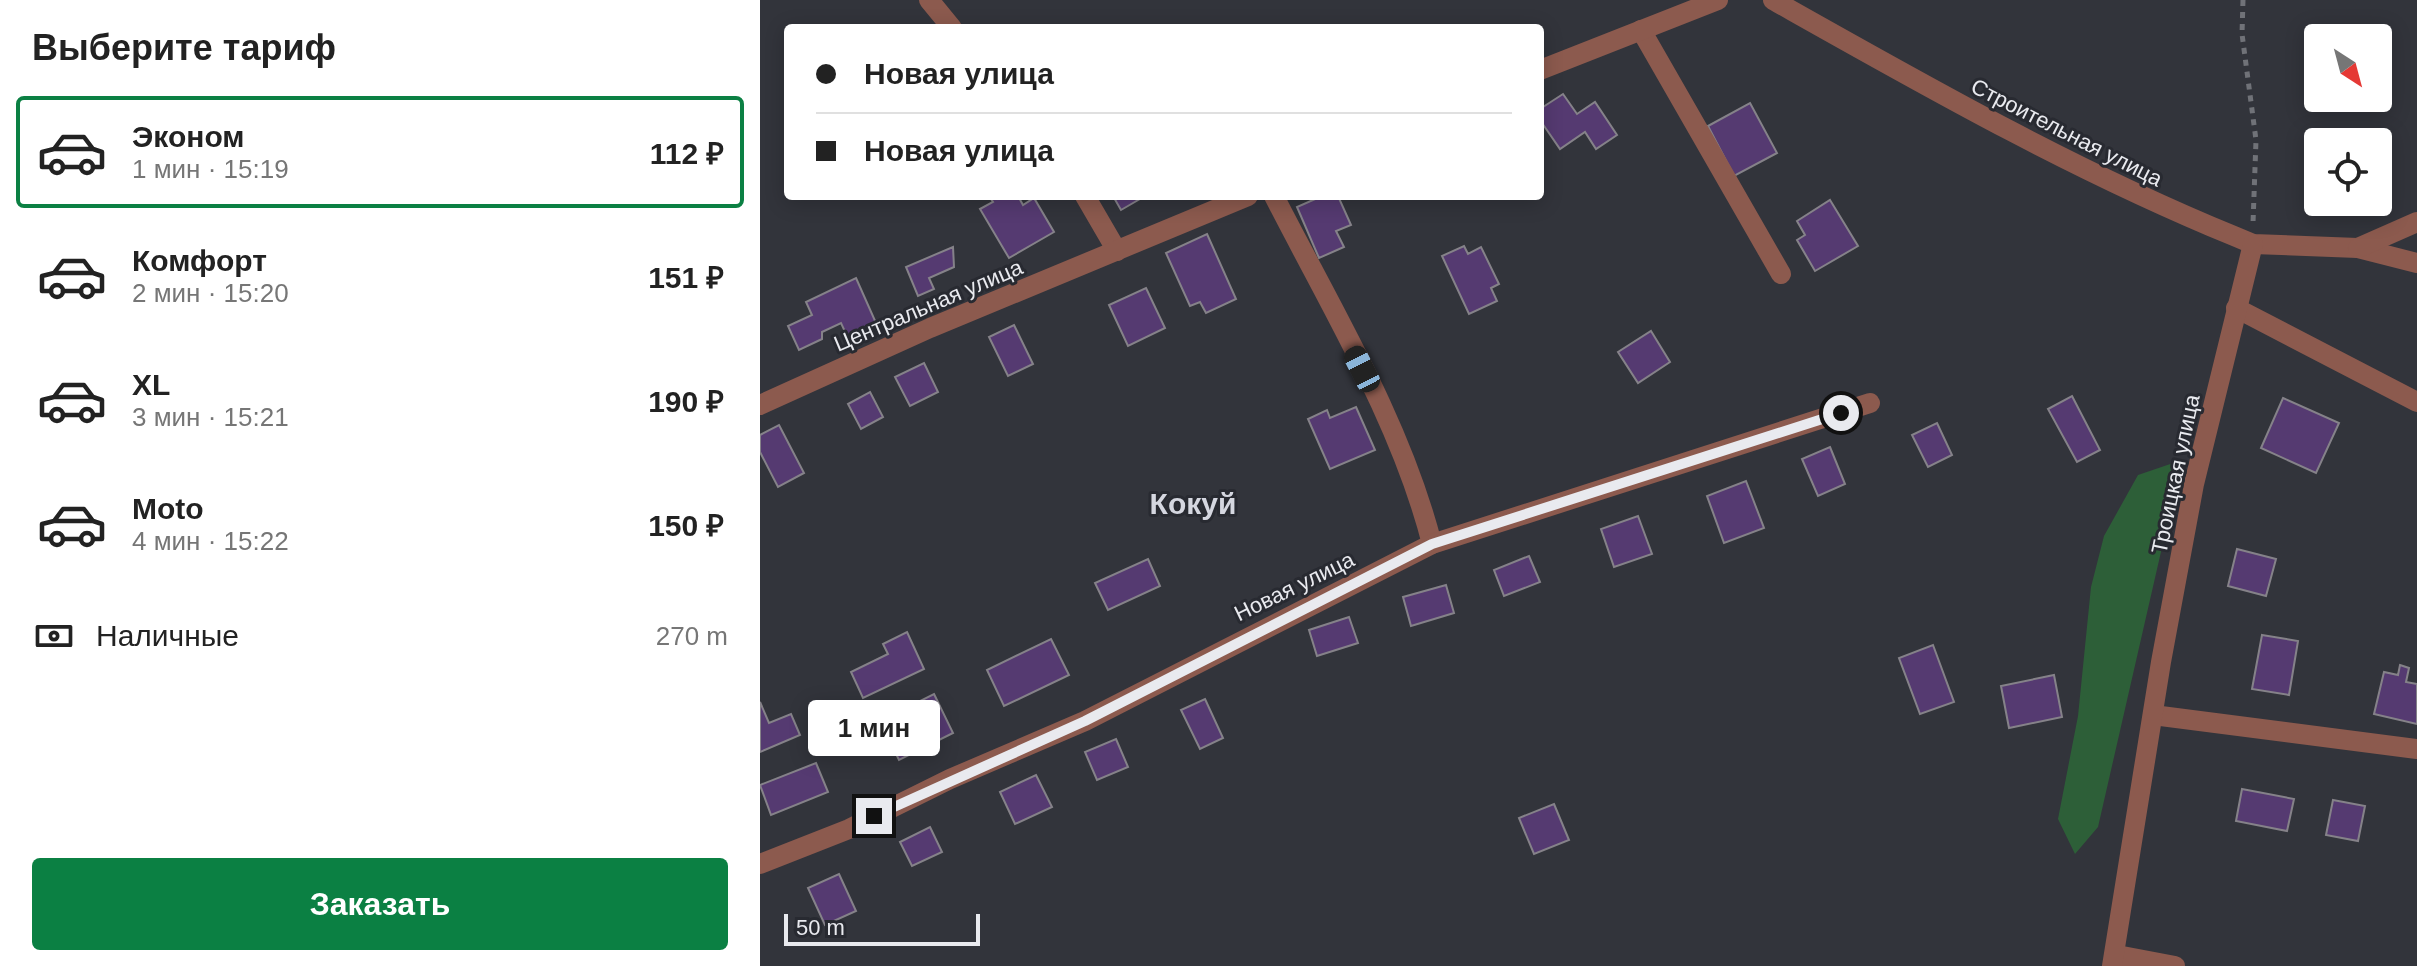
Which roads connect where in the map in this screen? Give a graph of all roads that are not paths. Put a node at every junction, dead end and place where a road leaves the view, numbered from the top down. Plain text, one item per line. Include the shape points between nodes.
1 (929, 0) edge
2 (1718, 0) edge
3 (1773, 0) edge
4 (949, 24) edge
5 (1641, 30) junction
6 (1544, 68) edge
7 (1087, 200) edge
8 (1238, 200) edge
9 (1276, 200) edge
10 (2417, 222) edge
11 (2253, 244) junction
12 (2358, 248) junction
13 (1117, 251) junction
14 (2412, 257) edge
15 (1781, 274) dead end
16 (2236, 308) junction
17 (2417, 402) edge
18 (1870, 403) dead end
19 (760, 405) edge
20 (1432, 544) junction
21 (2153, 715) junction
22 (2417, 749) edge
23 (760, 864) edge
24 (2115, 960) edge
25 (2175, 966) edge

1 - 4 street
2 - 5 street
3 - 11 street, Строительная улица via 1992,124
5 - 6 street
5 - 15 street
7 - 13 street
8 - 13 street, Центральная улица
9 - 20 street via 1368,382 1409,473
10 - 12 street
11 - 12 street, Строительная улица
11 - 16 street, Троицкая улица
12 - 14 street
13 - 19 street, Центральная улица
16 - 17 street
16 - 21 street, Троицкая улица via 2194,484
18 - 20 street, Новая улица
20 - 23 street, Новая улица via 1085,721
21 - 22 street
21 - 24 street, Троицкая улица
24 - 25 street

